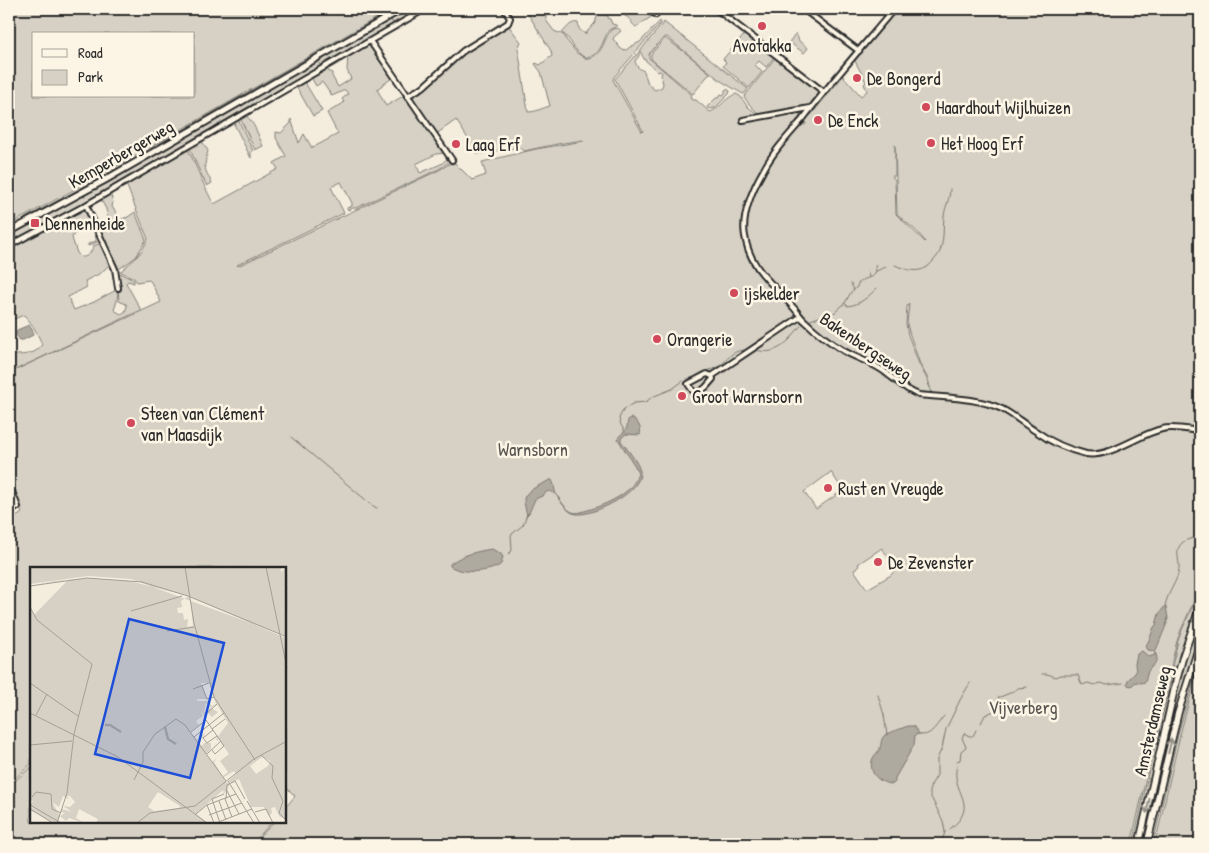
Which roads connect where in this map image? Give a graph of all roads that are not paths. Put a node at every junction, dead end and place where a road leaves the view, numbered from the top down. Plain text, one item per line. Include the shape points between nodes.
1 (402, 9) edge
2 (425, 9) edge
3 (504, 9) edge
4 (648, 9) edge
5 (716, 9) edge
6 (803, 9) edge
7 (894, 9) edge
8 (656, 15) dead end
9 (370, 41) junction
10 (859, 51) junction
11 (824, 92) junction
12 (407, 96) junction
13 (811, 108) junction
14 (799, 110) junction
15 (802, 119) junction
16 (743, 120) dead end
17 (452, 160) dead end
18 (86, 204) junction
19 (9, 232) edge
20 (9, 246) edge
21 (118, 288) dead end
22 (800, 317) junction
23 (712, 376) junction
24 (1200, 431) edge
25 (9, 484) edge
26 (18, 507) dead end
27 (1200, 607) edge
28 (1200, 643) edge
29 (1139, 844) edge
30 (1147, 844) edge

1 - 19 main road, Kemperbergerweg
2 - 9 street, Kemperbergerweg
3 - 12 street via 510,18 508,23 463,51 423,87
4 - 8 street
5 - 11 street
6 - 10 street
7 - 10 street, Bakenbergseweg
9 - 12 street
9 - 18 street, Kemperbergerweg
10 - 11 street, Bakenbergseweg
11 - 13 street, Bakenbergseweg
12 - 17 street
13 - 14 street
13 - 15 street, Bakenbergseweg
14 - 15 street
14 - 16 street
15 - 22 street, Bakenbergseweg via 763,170 746,214 744,233 758,269
18 - 20 street, Kemperbergerweg
18 - 21 street, Kemperbergerweg via 115,269
22 - 23 street, Bakenbergseweg
22 - 24 street, Bakenbergseweg via 838,347 879,368 911,392 990,404 1010,413 1048,439 1082,453 1116,449 1164,429
23 - 23 street, Bakenbergseweg via 710,383 696,395 688,384 707,374
25 - 26 street
27 -> 29 main road, Amsterdamseweg via 1176,682
30 -> 28 main road, Amsterdamseweg via 1176,722

